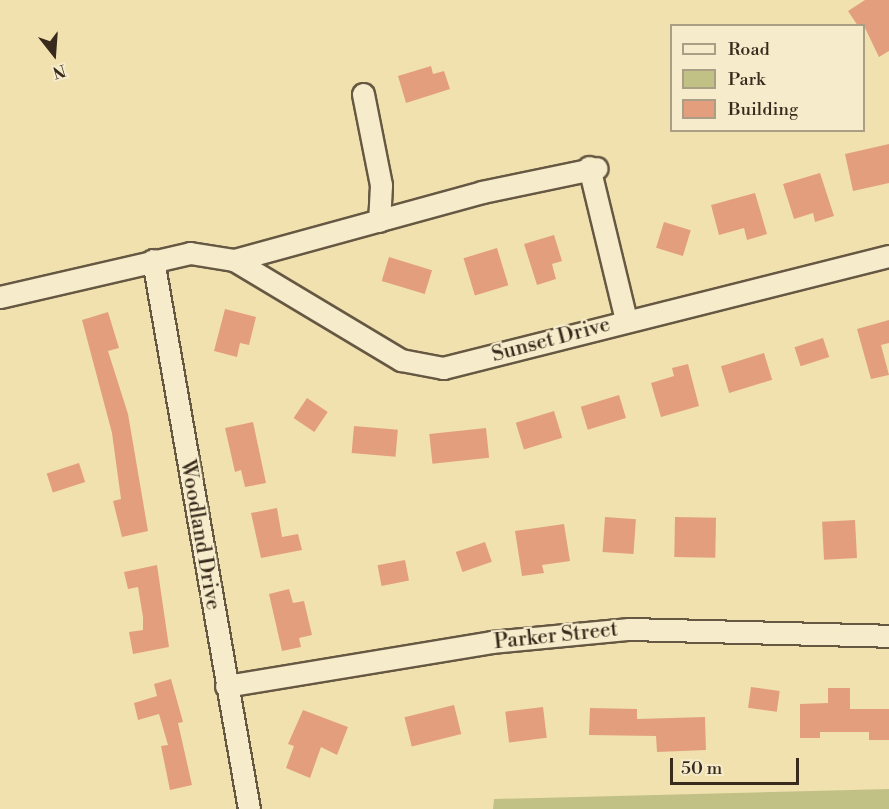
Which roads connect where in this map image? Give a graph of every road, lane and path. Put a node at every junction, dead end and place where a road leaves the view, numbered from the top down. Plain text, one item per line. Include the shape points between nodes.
1 (363, 94) dead end
2 (379, 220) junction
3 (889, 256) edge
4 (153, 260) junction
5 (234, 260) junction
6 (0, 297) edge
7 (626, 320) junction
8 (889, 636) edge
9 (226, 686) junction
10 (249, 809) edge

1 - 2 street via 381,185
2 - 5 street, Sunset Drive
2 - 7 street, Sunset Drive via 593,168
3 - 7 street, Sunset Drive
4 - 5 street, Sunset Drive via 189,253
4 - 6 street, Sunset Drive
4 - 9 street, Woodland Drive
5 - 7 street, Sunset Drive via 400,360 443,368
8 - 9 street, Parker Street via 629,629 490,642
9 - 10 street, Woodland Drive

